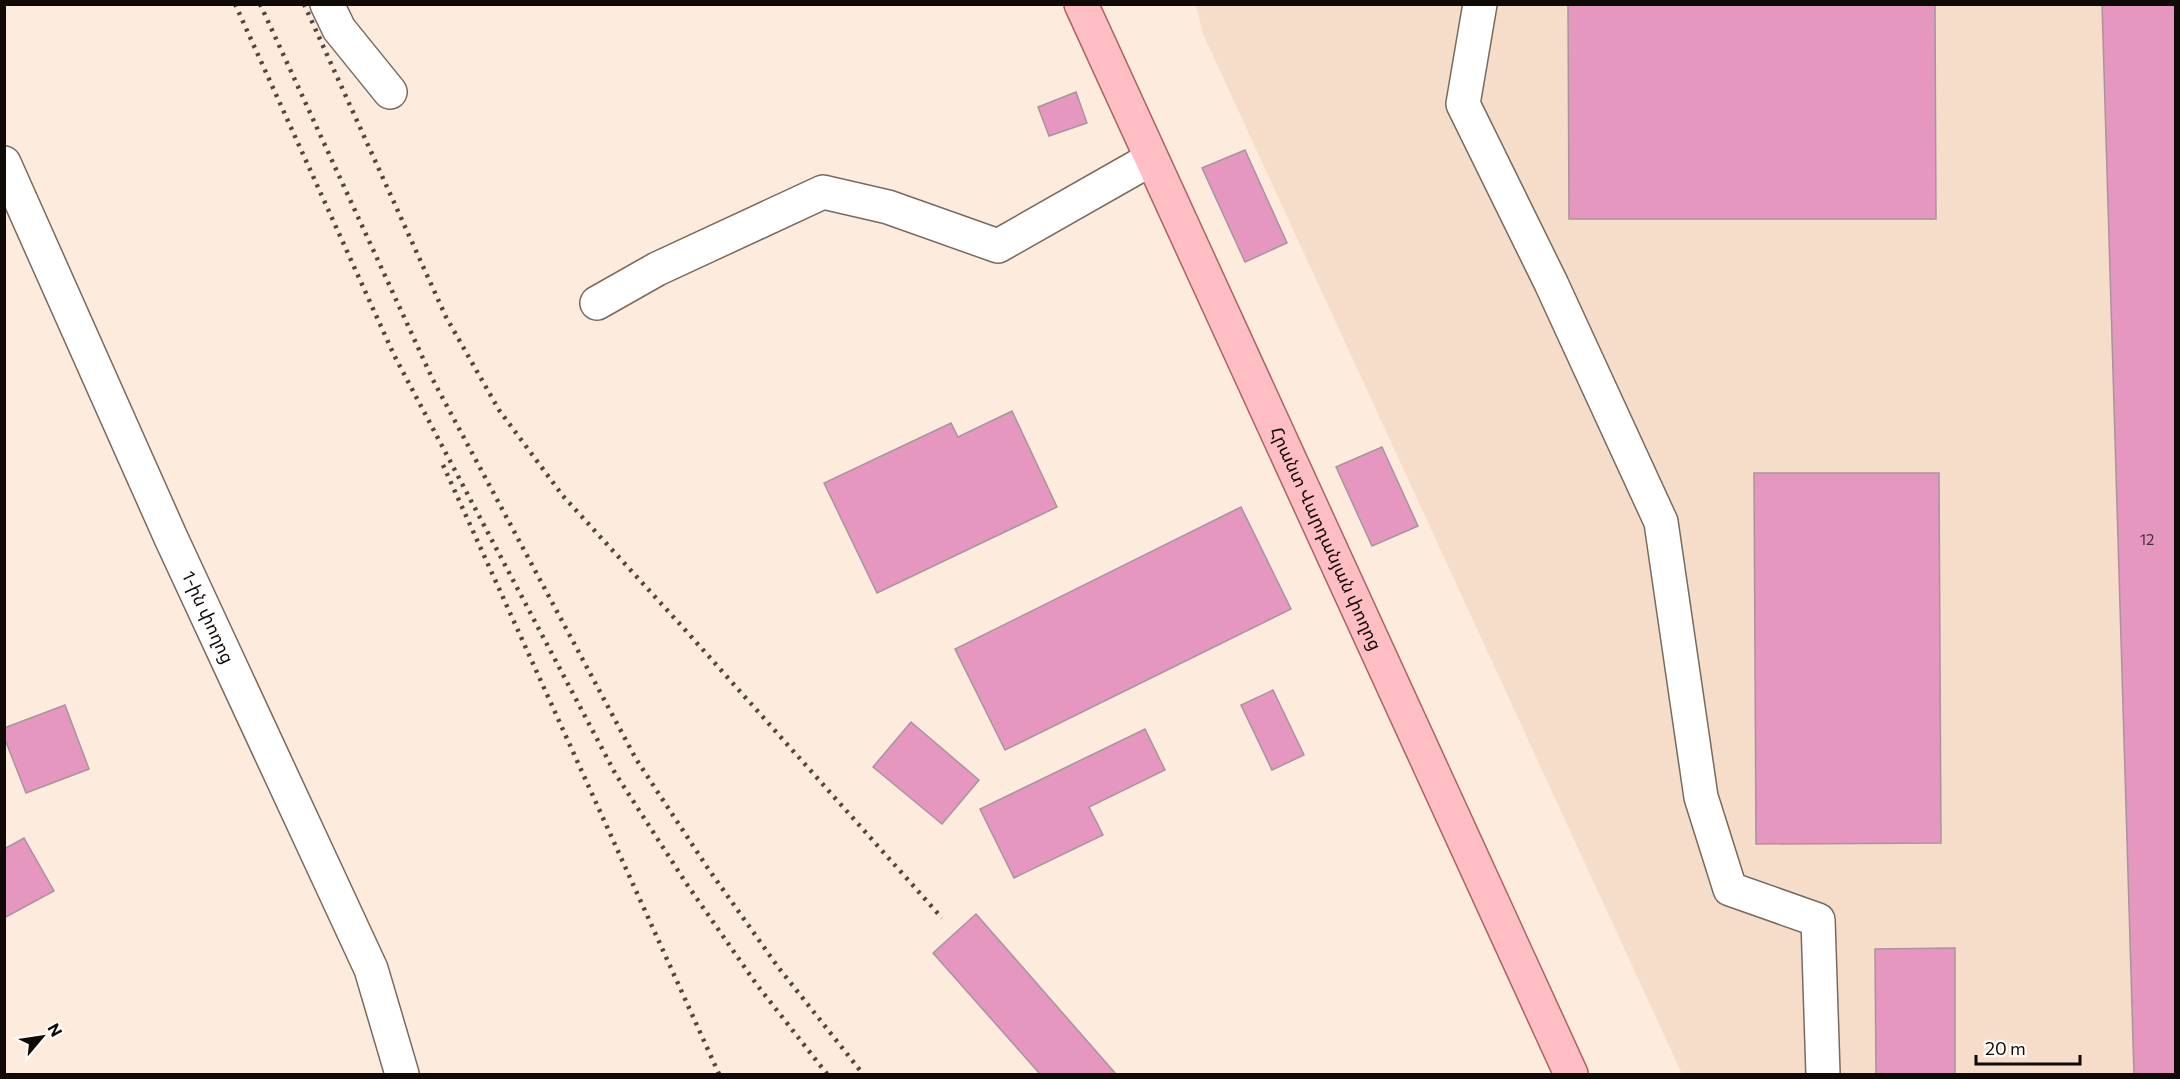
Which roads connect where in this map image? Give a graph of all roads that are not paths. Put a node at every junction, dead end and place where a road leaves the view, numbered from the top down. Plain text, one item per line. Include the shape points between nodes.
1 (327, 4) edge
2 (1080, 4) edge
3 (1480, 4) edge
4 (390, 92) dead end
5 (1151, 159) junction
6 (4, 163) edge
7 (597, 303) dead end
8 (402, 1074) edge
9 (1571, 1074) edge
10 (1823, 1074) edge

1 - 4 street via 339,28
2 - 5 main road, Հրանտ Վարդանյան փողոց
3 - 10 street via 1462,104 1551,283 1661,522 1701,797 1730,889 1818,920
5 - 7 street via 998,246 888,207 823,192 657,269
5 - 9 main road, Հրանտ Վարդանյան փողոց
6 - 8 street, 1-ին փողոց via 171,538 371,969

